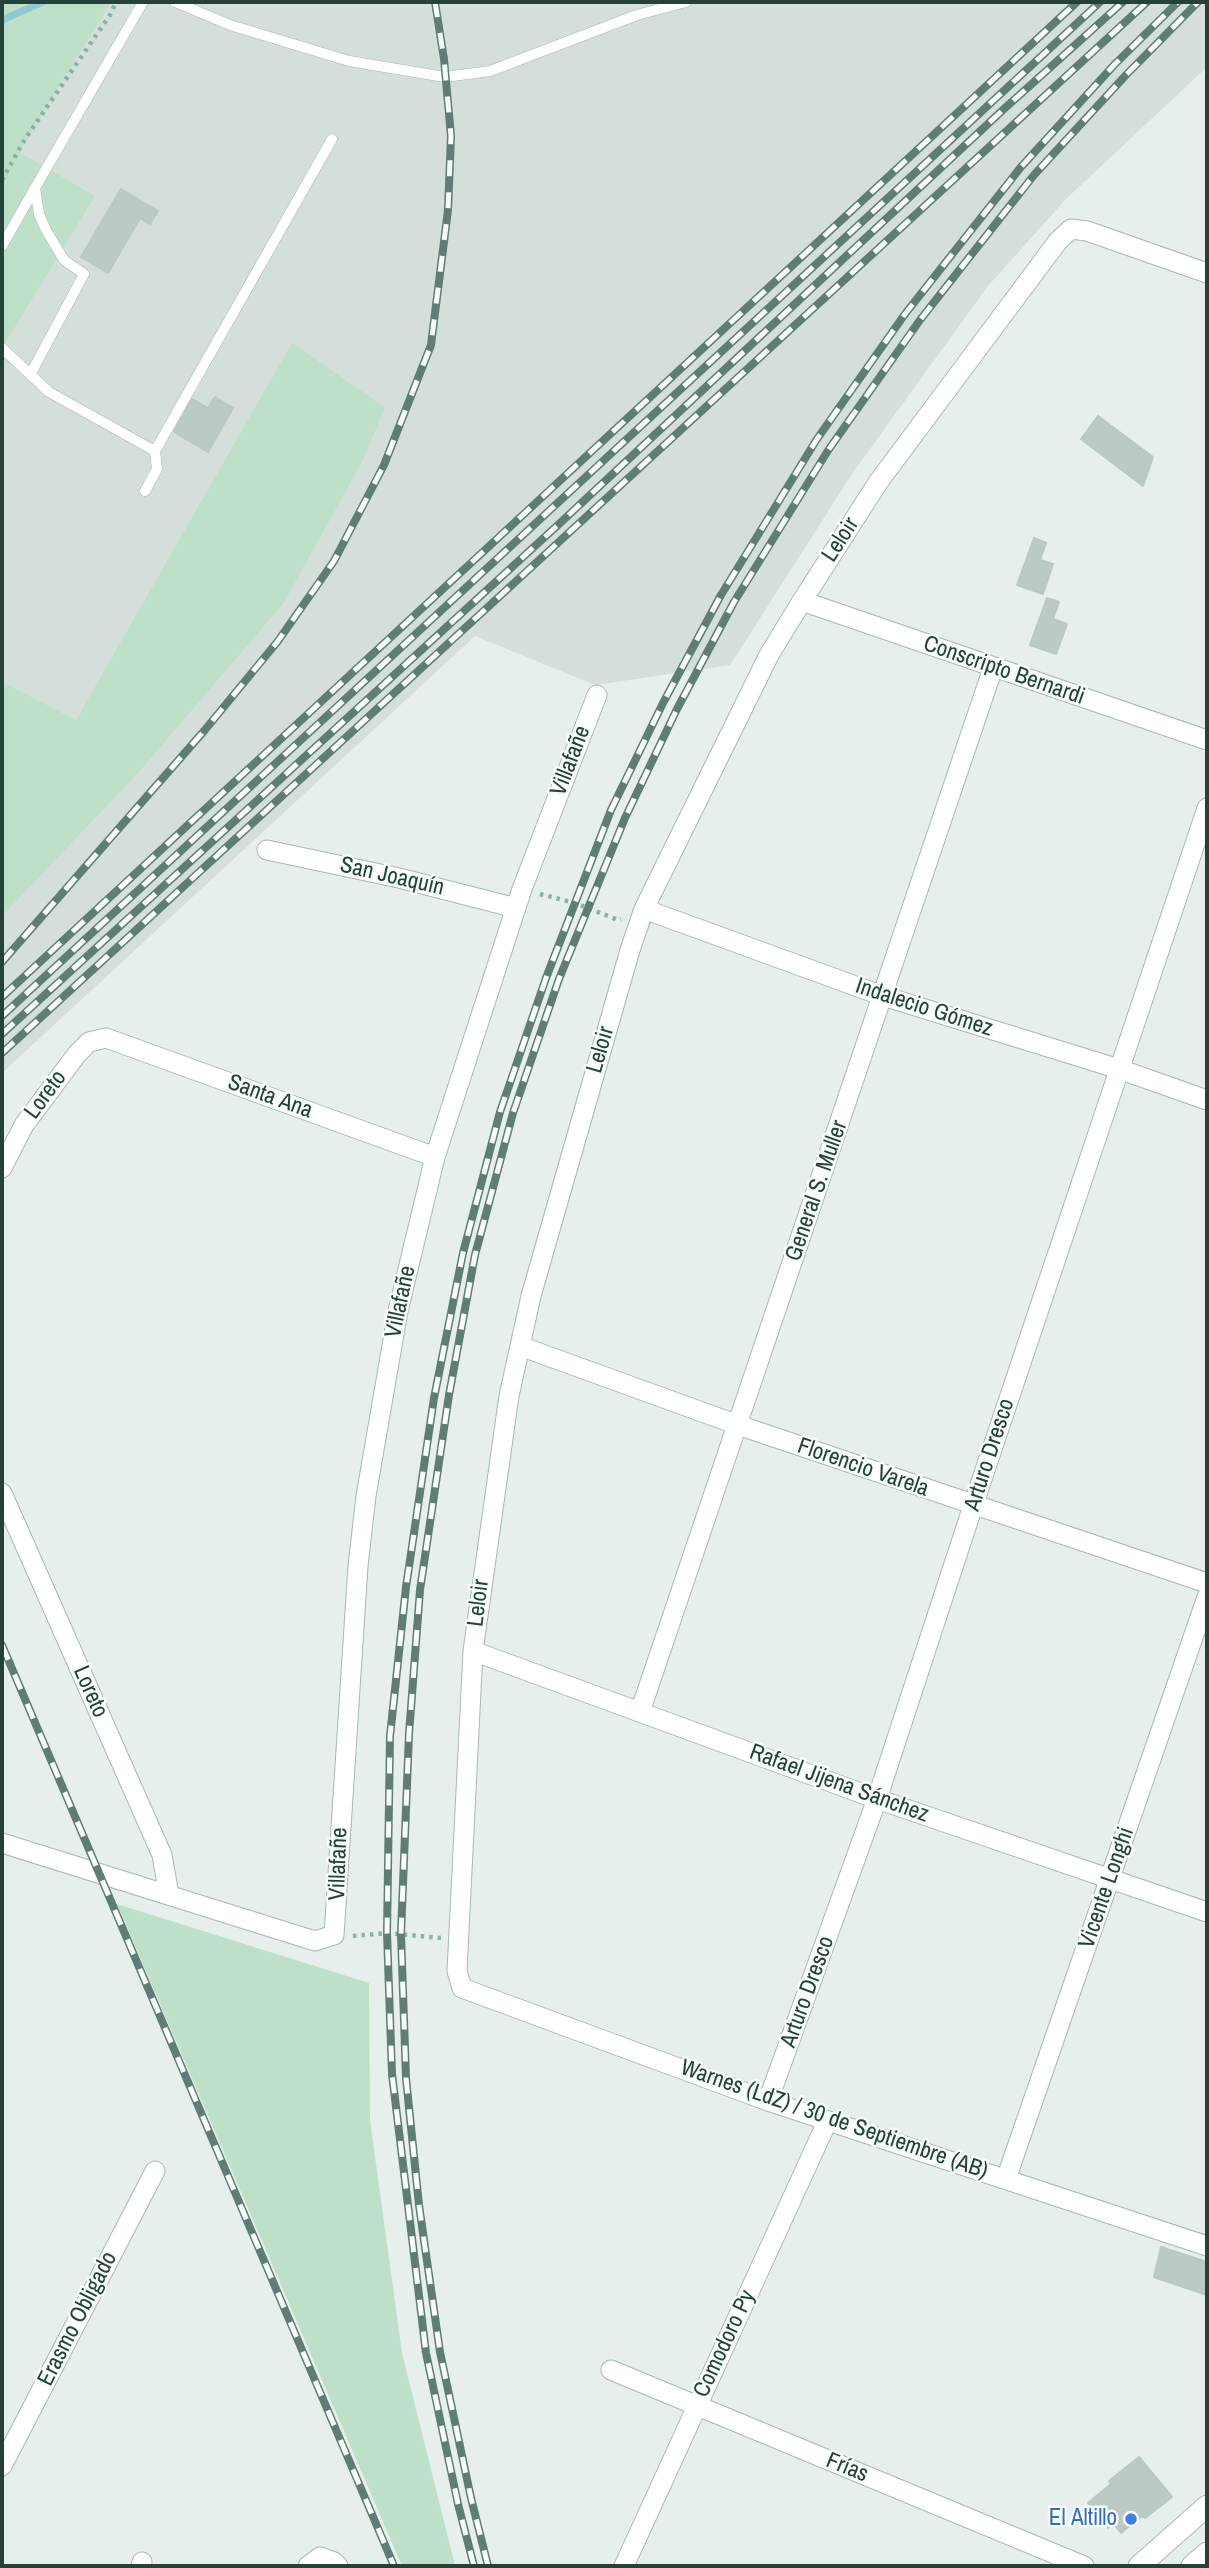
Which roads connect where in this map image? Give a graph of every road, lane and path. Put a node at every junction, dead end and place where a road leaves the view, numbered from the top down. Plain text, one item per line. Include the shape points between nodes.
1 (116, 2) edge
2 (143, 2) edge
3 (175, 2) edge
4 (686, 2) edge
5 (332, 139) dead end
6 (2, 180) edge
7 (35, 187) junction
8 (2, 246) edge
9 (1207, 273) edge
10 (2, 348) edge
11 (30, 375) junction
12 (155, 451) junction
13 (145, 491) dead end
14 (802, 601) junction
15 (993, 668) junction
16 (597, 695) dead end
17 (1207, 740) edge
18 (1207, 808) edge
19 (267, 849) dead end
20 (519, 899) junction
21 (644, 909) junction
22 (883, 996) junction
23 (106, 1038) joint
24 (1119, 1069) junction
25 (1207, 1100) edge
26 (435, 1157) junction
27 (2, 1168) edge
28 (520, 1346) junction
29 (738, 1425) junction
30 (2, 1493) edge
31 (973, 1506) junction
32 (1207, 1584) edge
33 (1207, 1597) edge
34 (473, 1651) junction
35 (639, 1712) junction
36 (877, 1800) junction
37 (2, 1843) edge
38 (1111, 1878) junction
39 (169, 1895) junction
40 (1207, 1912) edge
41 (334, 1935) junction
42 (457, 1940) junction
43 (462, 1988) joint
44 (768, 2101) junction
45 (827, 2122) junction
46 (155, 2171) dead end
47 (1006, 2179) junction
48 (1207, 2246) edge
49 (611, 2370) dead end
50 (697, 2406) junction
51 (2, 2466) edge
52 (1207, 2506) edge
53 (1207, 2553) edge
54 (314, 2562) edge
55 (338, 2566) edge
56 (624, 2566) edge
57 (1084, 2566) edge
58 (1139, 2566) edge
59 (1192, 2566) edge

1 - 6 path
2 - 7 lane
3 - 4 lane via 230,25 349,61 445,77 490,71 637,15
5 - 12 lane
7 - 8 lane
7 - 11 lane via 46,230 64,260 84,274
9 - 14 street, Leloir via 1071,229 906,443
10 - 11 lane
11 - 12 lane via 49,392
12 - 13 lane via 157,469
14 - 15 street, Conscripto Bernardi
14 - 21 street, Leloir via 769,655
15 - 17 street, Conscripto Bernardi
15 - 22 street, General S. Muller
16 - 20 street, Villafañe
18 - 24 street, Arturo Dresco
19 - 20 street, San Joaquín
20 - 21 path via 575,903 618,920
20 - 26 street, Villafañe
21 - 22 street, Indalecio Gómez
21 - 28 street, Leloir
22 - 24 street, Indalecio Gómez
22 - 29 street, General S. Muller
23 - 26 street, Santa Ana
23 - 27 street, Loreto via 89,1042 76,1054 24,1125
24 - 25 street, Indalecio Gómez
24 - 31 street, Arturo Dresco
26 - 41 street, Villafañe via 398,1311 365,1508
28 - 29 street, Florencio Varela
28 - 34 street, Leloir via 499,1454
29 - 31 street, Florencio Varela
29 - 35 street, General S. Muller
30 - 39 street, Loreto via 162,1855
31 - 32 street, Florencio Varela
31 - 36 street, Arturo Dresco
33 - 38 street, Vicente Longhi
34 - 35 street, Rafael Jijena Sánchez
34 - 42 street, Leloir
35 - 36 street, Rafael Jijena Sánchez
36 - 38 street, Rafael Jijena Sánchez
36 - 44 street, Arturo Dresco
37 - 39 street
38 - 40 street, Rafael Jijena Sánchez
38 - 47 street, Vicente Longhi
39 - 41 street via 315,1941
41 - 42 path via 387,1933
42 - 43 street, Leloir
43 - 44 street, Warnes (LdZ) / 30 de Septiembre (AB)
44 - 45 street, Warnes (LdZ) / 30 de Septiembre (AB)
45 - 47 street, Warnes (LdZ) / 30 de Septiembre (AB)
45 - 50 street, Comodoro Py
46 - 51 street, Erasmo Obligado
47 - 48 street, Warnes (LdZ) / 30 de Septiembre (AB)
49 - 50 street, Frías
50 - 56 street, Comodoro Py
50 - 57 street, Frías
52 - 58 main road
53 - 59 main road
54 - 55 street

